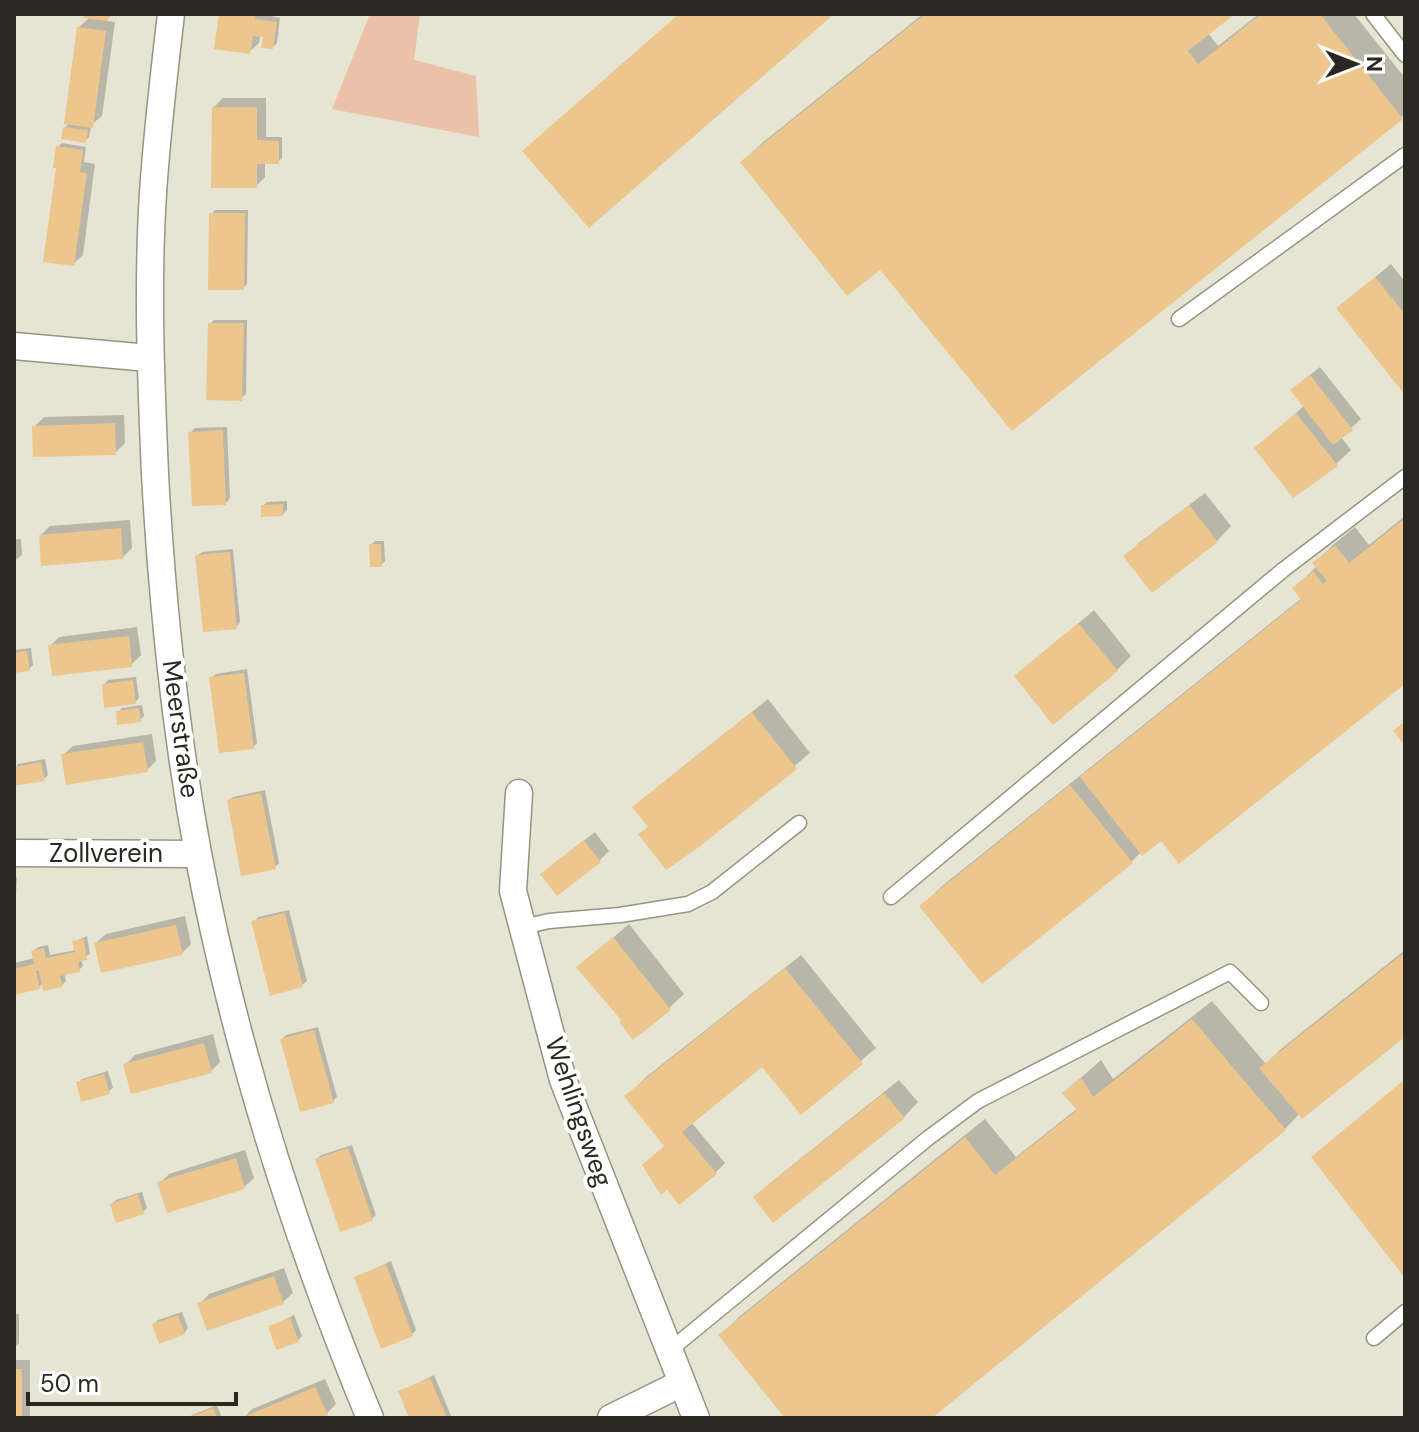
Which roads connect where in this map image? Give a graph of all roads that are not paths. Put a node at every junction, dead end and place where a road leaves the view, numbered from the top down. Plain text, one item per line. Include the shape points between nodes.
1 (171, 14) edge
2 (1373, 14) edge
3 (1405, 55) edge
4 (1405, 155) edge
5 (1179, 319) dead end
6 (14, 346) edge
7 (149, 358) junction
8 (1405, 477) edge
9 (519, 793) dead end
10 (799, 823) dead end
11 (14, 853) edge
12 (198, 854) junction
13 (891, 897) dead end
14 (523, 927) junction
15 (1261, 1003) dead end
16 (1405, 1312) edge
17 (1374, 1338) dead end
18 (670, 1350) junction
19 (682, 1383) junction
20 (370, 1418) edge
21 (611, 1418) edge
22 (696, 1418) edge

1 - 7 street, Meerstraße via 153,194
2 - 3 lane
4 - 5 lane
6 - 7 street
7 - 12 street, Meerstraße via 160,560
8 - 13 lane via 1283,570
9 - 14 street, Wehlingsweg via 513,891
10 - 14 lane via 712,892 688,904
11 - 12 street, Zollverein
12 - 20 street, Meerstraße via 277,1165
14 - 18 street, Wehlingsweg via 563,1080
15 - 18 lane via 1230,972 978,1101
16 - 17 lane
18 - 19 street, Wehlingsweg
19 - 21 street
19 - 22 street, Wehlingsweg

